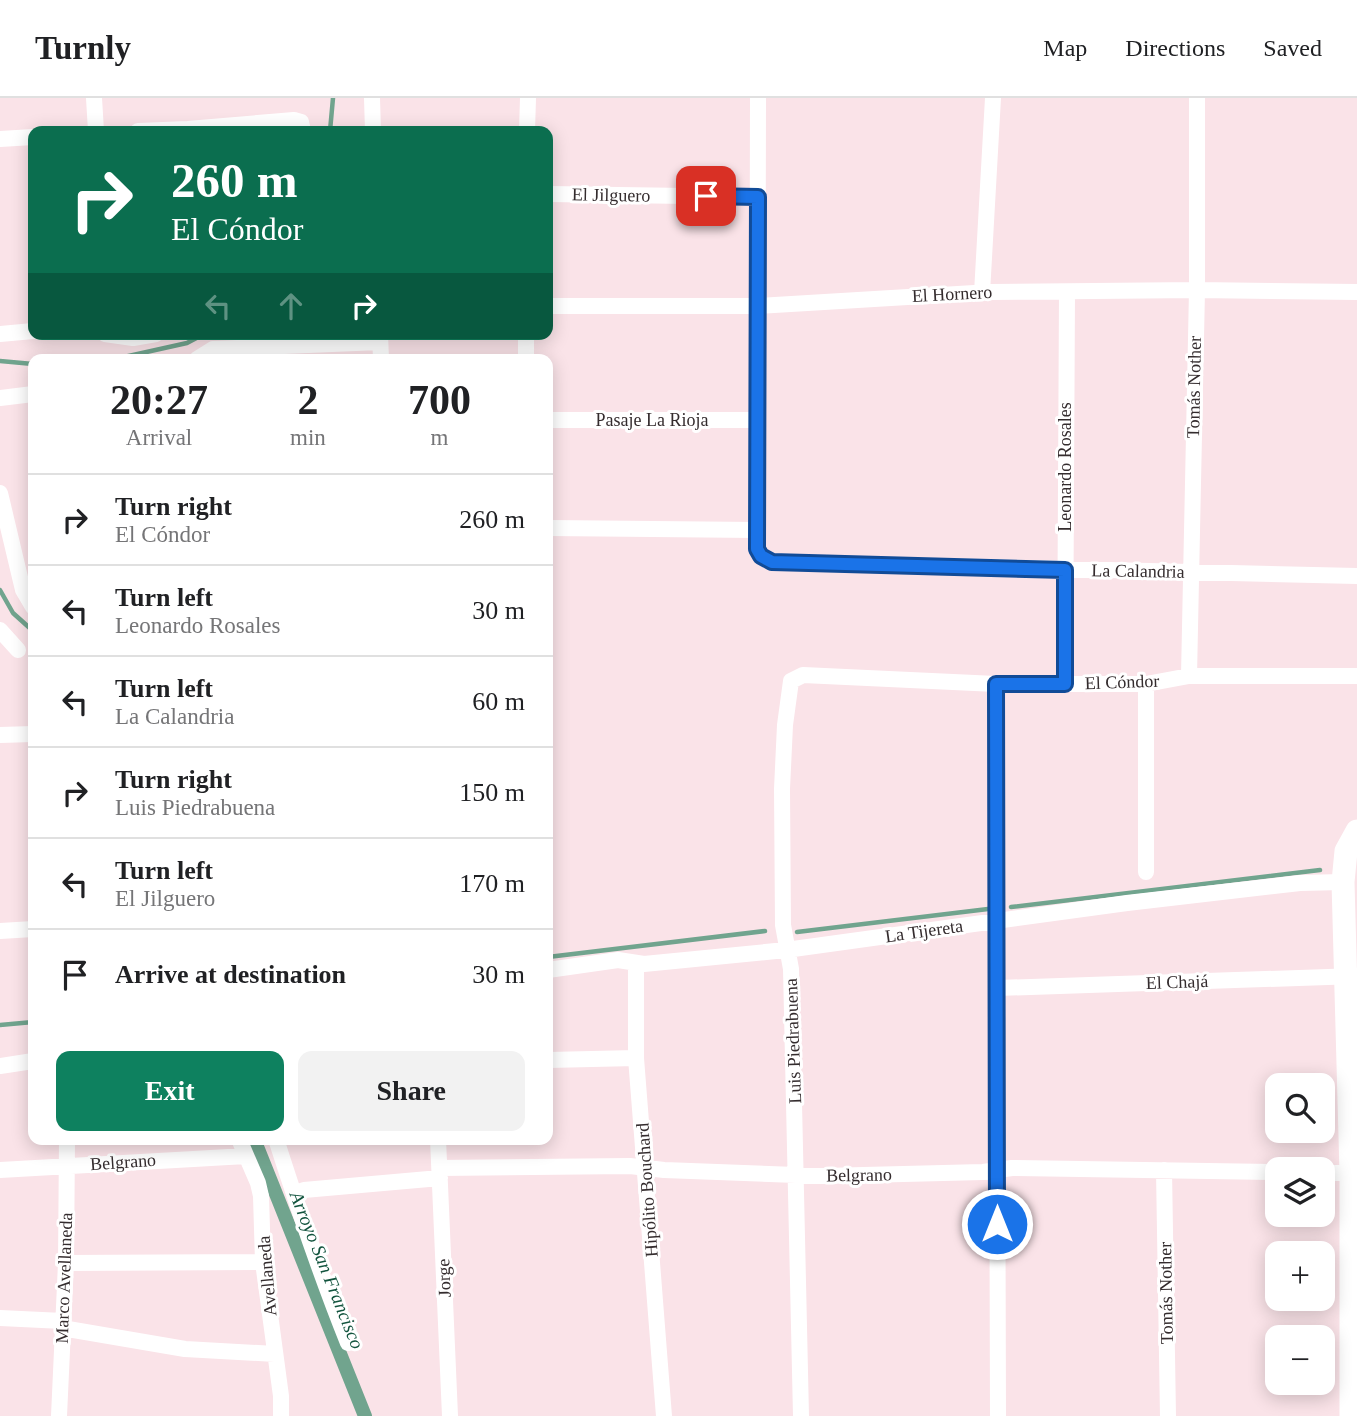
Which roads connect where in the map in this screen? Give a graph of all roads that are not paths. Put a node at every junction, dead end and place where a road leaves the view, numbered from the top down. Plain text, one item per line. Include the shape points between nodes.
1 (94, 98) edge
2 (372, 98) edge
3 (528, 98) edge
4 (758, 98) edge
5 (993, 98) edge
6 (1197, 98) edge
7 (96, 126) edge
8 (223, 126) edge
9 (301, 126) edge
10 (373, 126) edge
11 (527, 126) edge
12 (28, 137) edge
13 (0, 139) edge
14 (553, 194) edge
15 (758, 197) junction
16 (1197, 290) junction
17 (1067, 292) junction
18 (1357, 292) edge
19 (982, 293) junction
20 (553, 306) edge
21 (758, 306) junction
22 (28, 331) edge
23 (0, 334) edge
24 (349, 340) edge
25 (204, 354) edge
26 (28, 395) edge
27 (0, 398) edge
28 (553, 420) edge
29 (757, 420) junction
30 (0, 493) edge
31 (553, 528) edge
32 (757, 530) junction
33 (1065, 570) junction
34 (26, 571) edge
35 (1189, 572) junction
36 (1357, 576) edge
37 (28, 598) edge
38 (0, 630) edge
39 (18, 650) dead end
40 (803, 675) joint
41 (1189, 676) junction
42 (1357, 676) edge
43 (996, 684) junction
44 (1065, 684) junction
45 (1146, 684) junction
46 (28, 734) edge
47 (0, 735) edge
48 (1357, 831) edge
49 (1146, 873) dead end
50 (1343, 882) junction
51 (998, 920) junction
52 (28, 929) edge
53 (0, 931) edge
54 (786, 950) junction
55 (636, 964) junction
56 (553, 969) edge
57 (1351, 976) edge
58 (998, 988) junction
59 (636, 1058) junction
60 (553, 1060) edge
61 (28, 1062) edge
62 (0, 1066) edge
63 (67, 1145) edge
64 (241, 1145) edge
65 (278, 1145) edge
66 (438, 1145) edge
67 (246, 1156) junction
68 (68, 1166) junction
69 (645, 1168) junction
70 (0, 1170) edge
71 (997, 1170) junction
72 (1164, 1170) junction
73 (1265, 1172) edge
74 (440, 1173) junction
75 (1335, 1173) edge
76 (1354, 1173) edge
77 (797, 1175) junction
78 (295, 1193) junction
79 (263, 1262) junction
80 (66, 1263) junction
81 (0, 1318) edge
82 (62, 1324) junction
83 (348, 1343) dead end
84 (275, 1354) junction
85 (1354, 1372) edge
86 (59, 1416) edge
87 (281, 1416) edge
88 (450, 1416) edge
89 (663, 1416) edge
90 (801, 1416) edge
91 (998, 1416) edge
92 (1168, 1416) edge
93 (1351, 1416) edge

1 - 7 street
2 - 10 street
3 - 11 street
4 - 15 street
5 - 19 street
6 - 16 street, Tomás Nother
8 - 9 street via 294,120
12 - 13 street
14 - 15 street, El Jilguero
15 - 21 street
16 - 17 street, El Hornero
16 - 18 street, El Hornero
16 - 35 street, Tomás Nother
17 - 19 street, El Hornero
17 - 33 street, Leonardo Rosales
19 - 21 street, El Hornero
20 - 21 street, El Hornero
21 - 29 street
22 - 23 street
24 - 25 street via 212,349
26 - 27 street
28 - 29 street, Pasaje La Rioja
29 - 32 street
30 - 34 street
31 - 32 street
32 - 33 street, La Calandria via 757,549 772,562
33 - 35 street, La Calandria
33 - 44 street, Leonardo Rosales
34 - 37 street via 23,590
35 - 36 street, La Calandria
35 - 41 street, Tomás Nother
38 - 39 street
40 - 43 street, El Cóndor
40 - 54 street, Luis Piedrabuena via 791,681 785,726
41 - 42 street, El Cóndor
41 - 45 street, El Cóndor
43 - 44 street, El Cóndor
43 - 51 street
44 - 45 street, El Cóndor
45 - 49 street
46 - 47 street
48 - 50 street via 1346,851
50 - 51 street, La Tijereta via 1282,884
50 - 57 street
51 - 54 street, La Tijereta
51 - 58 street
52 - 53 street
54 - 55 street, La Tijereta
54 - 77 street, Luis Piedrabuena via 791,969
55 - 56 street, La Tijereta via 618,960
55 - 59 street, Hipólito Bouchard
57 - 58 street, El Chajá
57 - 76 street
58 - 71 street
59 - 60 street
59 - 69 street, Hipólito Bouchard
61 - 62 street
63 - 68 street, Marco Avellaneda
64 - 67 street, Avellaneda
65 - 78 street
66 - 74 street, Jorge
67 - 68 street, Belgrano
67 - 79 street, Avellaneda via 261,1196
68 - 70 street, Belgrano
68 - 80 street, Marco Avellaneda
69 - 74 street, Belgrano
69 - 77 street, Belgrano
69 - 89 street, Hipólito Bouchard
71 - 72 street, Belgrano
71 - 77 street, Belgrano
71 - 91 street
72 - 73 street, Belgrano
72 - 92 street, Tomás Nother
74 - 78 street, Belgrano
74 - 88 street, Jorge
75 - 76 street
76 - 85 street
77 - 90 street, Luis Piedrabuena
78 - 83 street via 309,1244
79 - 80 street
79 - 84 street, Avellaneda
80 - 82 street, Marco Avellaneda
81 - 82 street
82 - 84 street via 174,1348
82 - 86 street, Marco Avellaneda
84 - 87 street, Avellaneda
85 - 93 street

